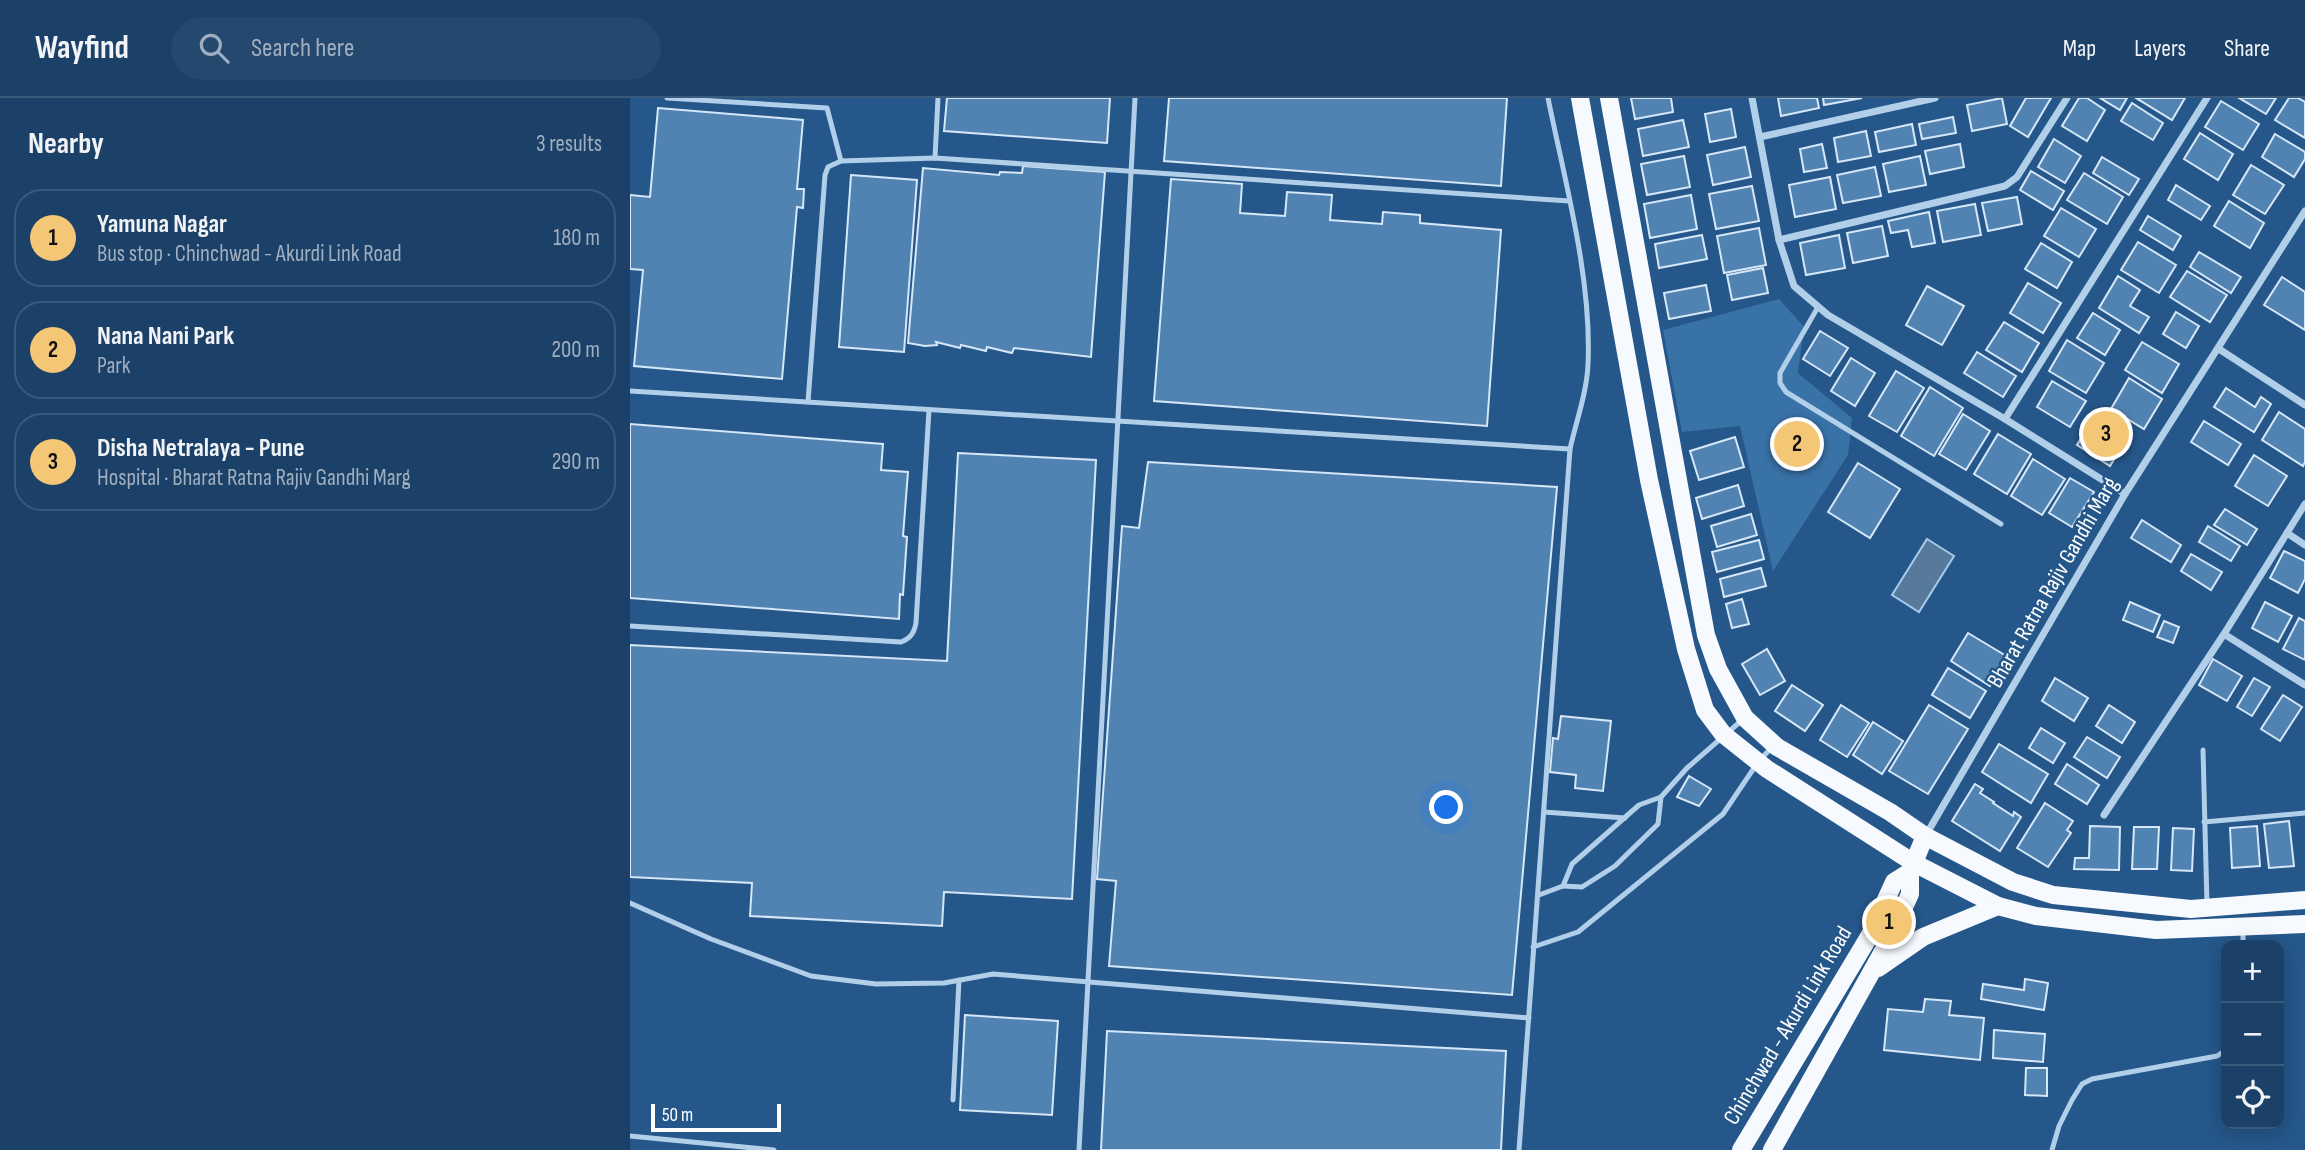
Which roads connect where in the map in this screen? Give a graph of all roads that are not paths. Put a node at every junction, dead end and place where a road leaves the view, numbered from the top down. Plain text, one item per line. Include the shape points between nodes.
1 (667, 98) edge
2 (676, 98) edge
3 (938, 98) edge
4 (1135, 98) edge
5 (1548, 98) edge
6 (1580, 98) edge
7 (1609, 98) edge
8 (1752, 98) edge
9 (1935, 98) edge
10 (2067, 98) edge
11 (2207, 98) edge
12 (1760, 137) junction
13 (935, 158) junction
14 (841, 161) junction
15 (1132, 170) junction
16 (1569, 201) junction
17 (2305, 211) edge
18 (1779, 240) junction
19 (1818, 307) junction
20 (2219, 349) junction
21 (630, 391) edge
22 (808, 402) junction
23 (2305, 405) edge
24 (929, 410) junction
25 (2006, 419) junction
26 (1119, 422) junction
27 (1570, 449) junction
28 (2125, 494) junction
29 (2305, 504) edge
30 (2001, 524) dead end
31 (2287, 534) junction
32 (2305, 545) edge
33 (630, 626) edge
34 (2224, 634) junction
35 (2305, 685) edge
36 (1745, 718) junction
37 (1723, 734) junction
38 (1775, 745) junction
39 (2203, 750) dead end
40 (1758, 762) junction
41 (1661, 797) junction
42 (1544, 812) junction
43 (2305, 813) edge
44 (2104, 815) dead end
45 (1625, 818) junction
46 (2204, 822) junction
47 (1925, 836) junction
48 (1912, 868) junction
49 (1563, 886) junction
50 (1539, 895) junction
51 (2305, 900) edge
52 (630, 903) edge
53 (1998, 906) junction
54 (2207, 908) junction
55 (2305, 924) edge
56 (2243, 936) edge
57 (1533, 947) junction
58 (1873, 971) junction
59 (959, 980) junction
60 (1089, 981) junction
61 (1529, 1018) junction
62 (2221, 1053) edge
63 (953, 1100) dead end
64 (630, 1136) edge
65 (774, 1150) edge
66 (1079, 1150) edge
67 (1519, 1150) edge
68 (1741, 1150) edge
69 (1772, 1150) edge
70 (2052, 1150) edge

1 - 2 lane
2 - 14 lane via 827,108
3 - 13 lane
4 - 15 lane
5 - 16 lane
6 - 37 main road via 1649,480 1686,649 1705,710
7 - 36 main road via 1706,635 1718,669
8 - 12 street
9 - 12 street
10 - 18 street via 2017,177 2005,186
11 - 25 street
12 - 18 street
13 - 14 lane
13 - 15 lane
14 - 22 lane via 828,167 825,175
15 - 16 lane
15 - 26 lane
16 - 27 lane via 1589,322 1588,368
17 - 20 street, Bharat Ratna Rajiv Gandhi Marg
18 - 19 street via 1794,286
19 - 25 street
19 - 30 lane via 1780,373 1786,392
20 - 23 street
20 - 28 street, Bharat Ratna Rajiv Gandhi Marg
21 - 22 lane
22 - 24 lane
24 - 26 lane
24 - 33 lane via 916,623 909,639
25 - 28 street
26 - 27 lane
26 - 60 lane
27 - 42 lane
28 - 47 street, Bharat Ratna Rajiv Gandhi Marg
29 - 31 street
31 - 32 street
31 - 34 street
34 - 35 street
34 - 44 street
36 - 37 lane
36 - 38 main road
37 - 40 main road
37 - 41 lane
38 - 40 lane
38 - 47 main road
39 - 46 lane
40 - 48 main road
40 - 57 lane via 1723,814 1578,932
41 - 45 lane via 1639,805
41 - 49 lane via 1658,824 1615,866 1582,887
42 - 45 lane
42 - 50 lane
43 - 46 lane
45 - 49 lane via 1572,864
46 - 54 lane
47 - 48 main road
47 - 54 main road via 2013,882 2053,895
48 - 53 main road
48 - 58 main road, Chinchwad - Akurdi Link Road via 1910,894
48 - 68 main road, Chinchwad - Akurdi Link Road via 1894,882 1870,935
49 - 50 lane
50 - 57 lane
51 - 54 main road
52 - 59 lane via 811,976 876,984
53 - 56 main road via 2036,916
53 - 58 main road via 1923,937
55 - 56 main road
57 - 61 lane
58 - 69 main road, Chinchwad - Akurdi Link Road
59 - 60 lane via 993,974
59 - 63 lane
60 - 61 lane
60 - 66 lane
61 - 67 lane
62 - 70 lane via 2082,1084 2059,1126
64 - 65 lane

